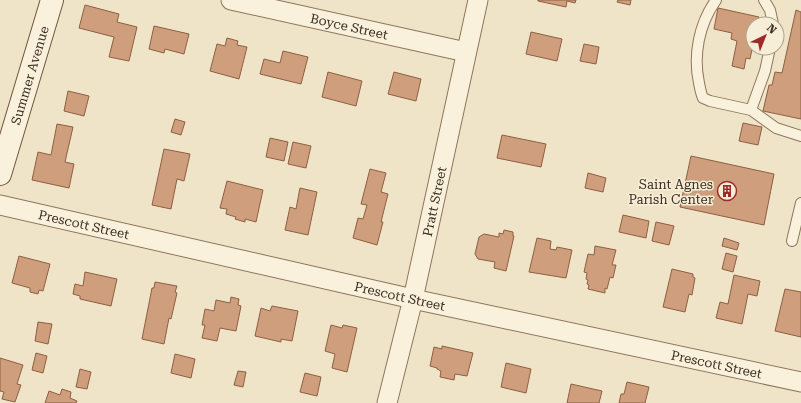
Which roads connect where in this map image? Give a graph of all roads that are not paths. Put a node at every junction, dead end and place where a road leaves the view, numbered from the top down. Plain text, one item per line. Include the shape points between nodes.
1 (52, 0) edge
2 (231, 0) edge
3 (478, 0) edge
4 (716, 0) edge
5 (764, 0) edge
6 (771, 16) edge
7 (466, 52) junction
8 (768, 56) edge
9 (751, 110) junction
10 (801, 136) edge
11 (0, 174) edge
12 (801, 203) edge
13 (0, 206) edge
14 (792, 241) dead end
15 (413, 299) junction
16 (801, 382) edge
17 (387, 403) edge

1 - 11 street, Summer Avenue
2 - 7 street, Boyce Street
3 - 7 street, Pratt Street
4 - 9 lane via 704,21 697,50 696,69 703,98
5 - 6 lane
7 - 15 street, Pratt Street
8 - 9 lane
9 - 10 lane via 776,128
12 - 14 lane
13 - 15 street, Prescott Street
15 - 16 street, Prescott Street
15 - 17 street, Pratt Street

